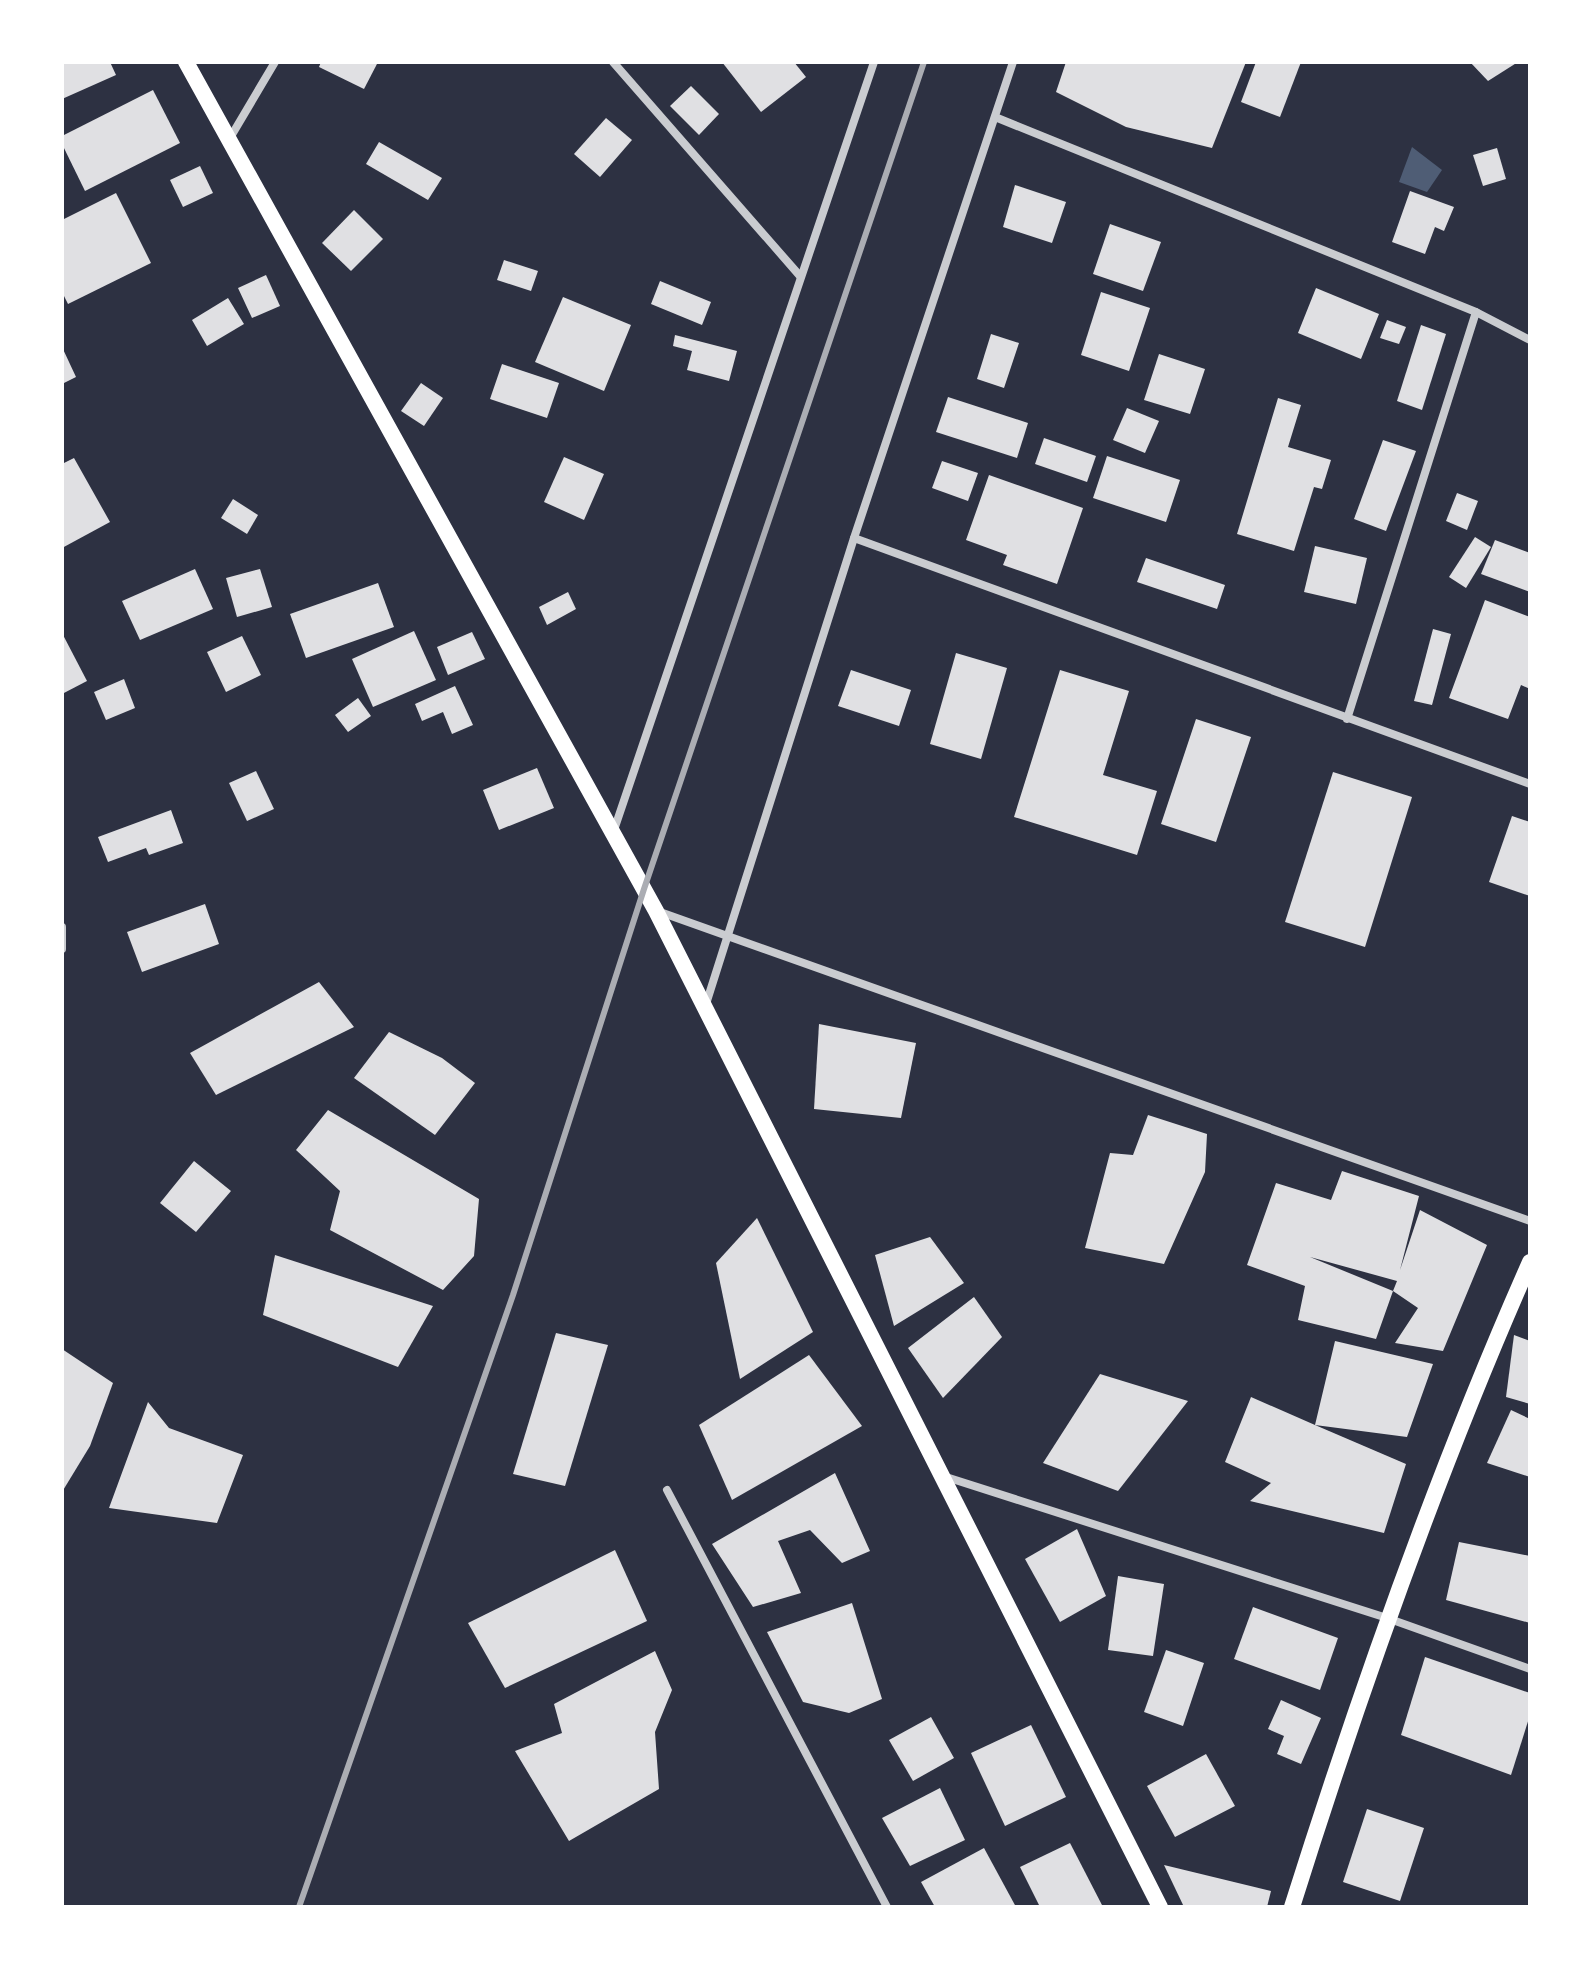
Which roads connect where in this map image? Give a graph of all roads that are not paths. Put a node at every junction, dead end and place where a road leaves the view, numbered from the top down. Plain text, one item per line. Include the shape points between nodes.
1 (186, 62) edge
2 (275, 62) edge
3 (613, 62) edge
4 (874, 62) edge
5 (1013, 62) edge
6 (995, 117) junction
7 (229, 138) junction
8 (800, 276) junction
9 (1476, 312) junction
10 (1530, 340) edge
11 (854, 538) junction
12 (1347, 719) junction
13 (1530, 784) edge
14 (613, 834) junction
15 (656, 911) junction
16 (62, 927) edge
17 (725, 938) junction
18 (62, 949) edge
19 (704, 1008) junction
20 (1530, 1221) edge
21 (1530, 1262) edge
22 (941, 1476) junction
23 (667, 1490) dead end
24 (1387, 1618) junction
25 (1530, 1669) edge
26 (887, 1907) edge
27 (1160, 1907) edge
28 (1292, 1907) edge

1 - 7 main road
2 - 7 street
3 - 8 street
4 - 8 street
5 - 6 street
6 - 9 street
6 - 11 street
7 - 14 main road
8 - 14 street
9 - 10 street
9 - 12 street
11 - 12 street
11 - 17 street
12 - 13 street
14 - 15 main road
15 - 17 street
15 - 19 main road
16 - 18 street
17 - 19 street
17 - 20 street
19 - 22 main road
21 - 24 main road via 1471,1395
22 - 24 street
22 - 27 main road
23 - 26 street
24 - 25 street
24 - 28 main road

